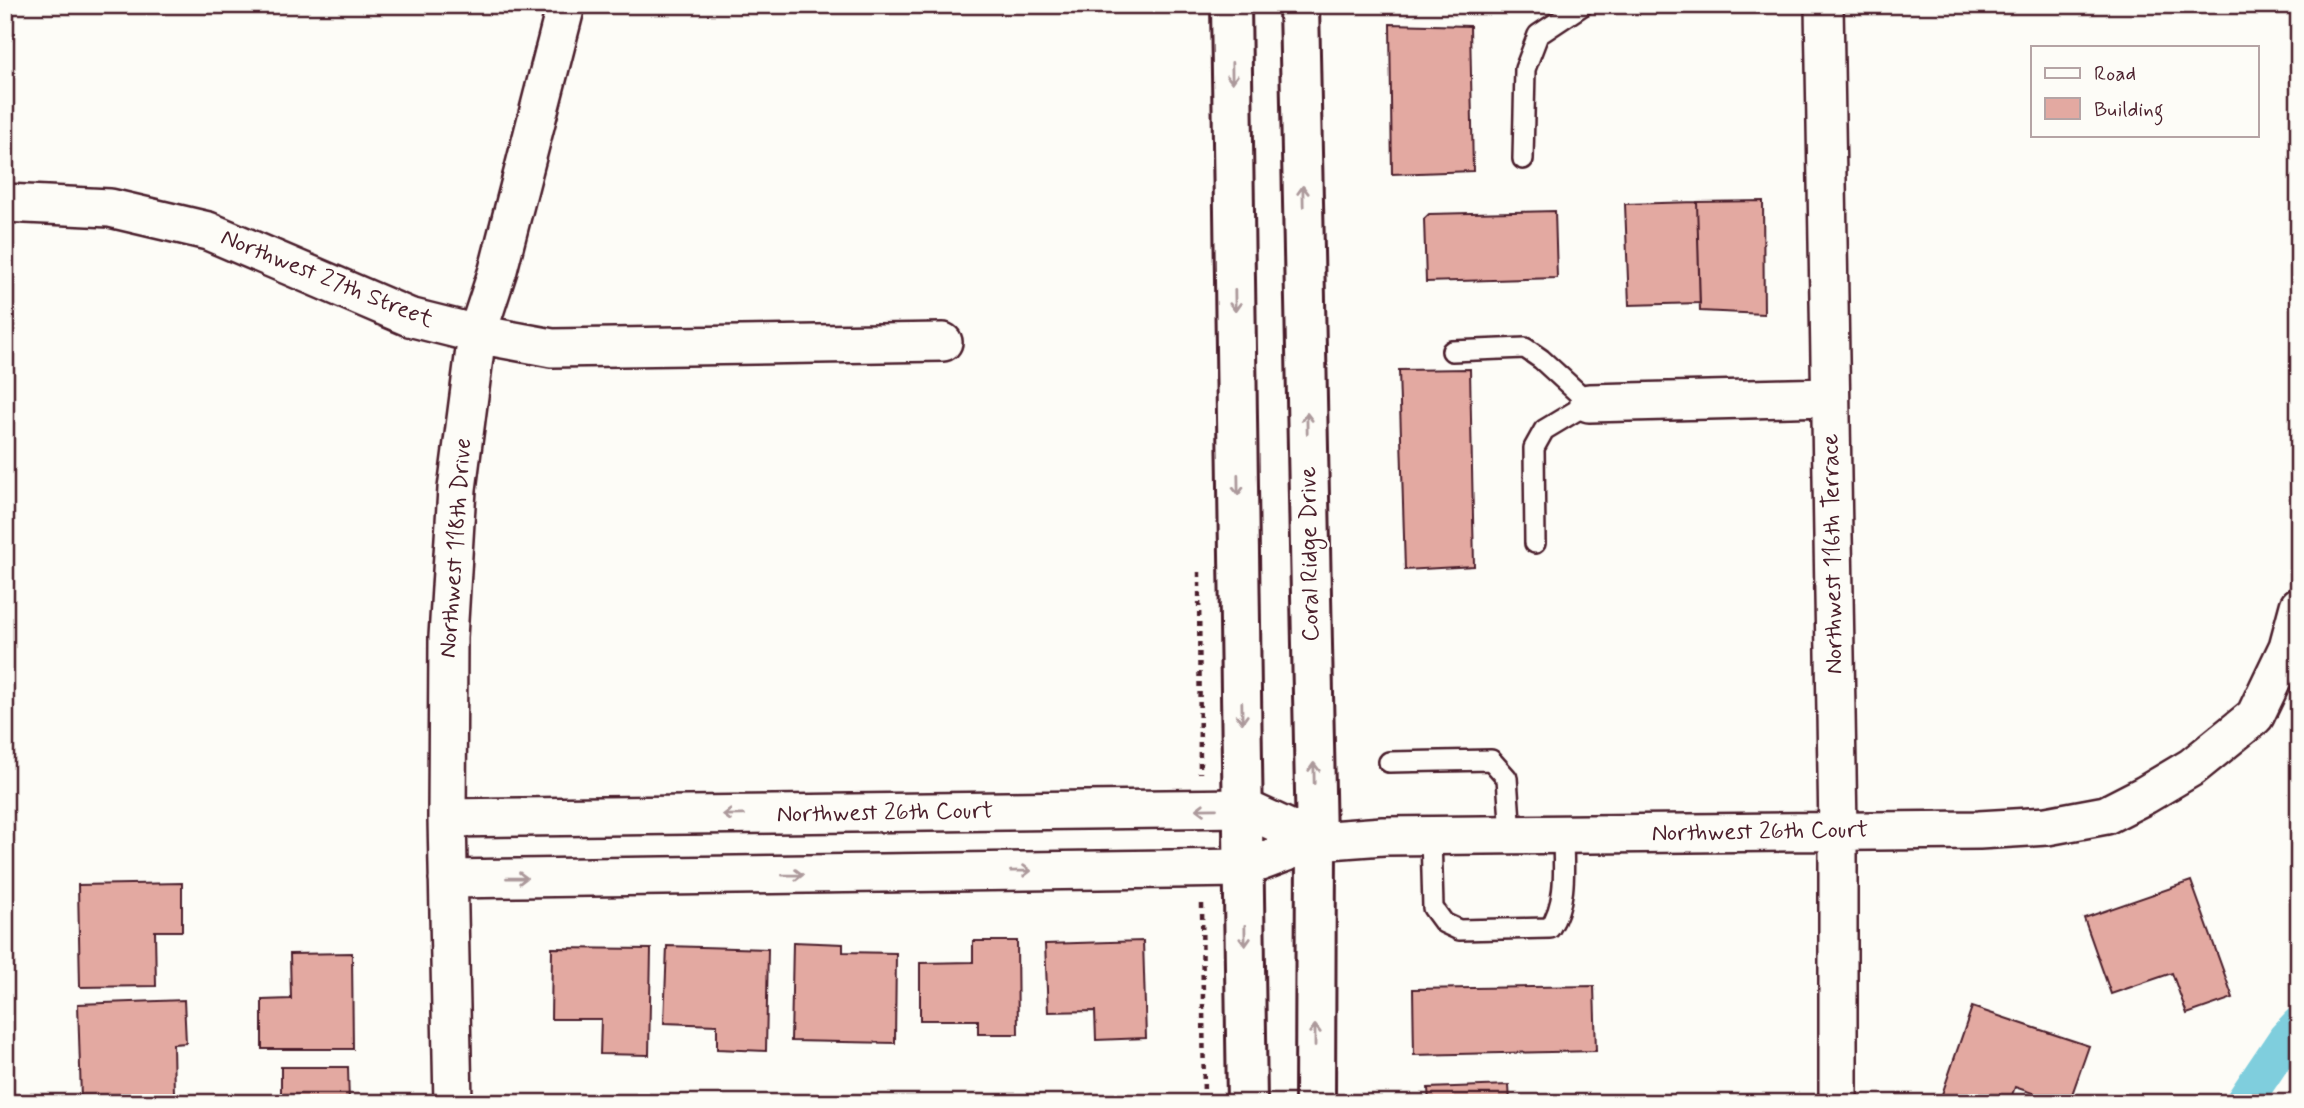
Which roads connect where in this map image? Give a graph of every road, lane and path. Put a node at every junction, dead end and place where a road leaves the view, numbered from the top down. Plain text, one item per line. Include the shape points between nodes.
1 (566, 5) edge
2 (1231, 5) edge
3 (1299, 5) edge
4 (1583, 5) edge
5 (1824, 5) edge
6 (1523, 159) dead end
7 (5, 204) edge
8 (477, 334) junction
9 (943, 342) dead end
10 (1452, 351) dead end
11 (1830, 397) junction
12 (1589, 402) junction
13 (1535, 543) dead end
14 (2299, 606) edge
15 (1389, 761) dead end
16 (1244, 808) junction
17 (447, 818) junction
18 (1838, 831) junction
19 (1563, 834) junction
20 (1431, 835) junction
21 (1511, 835) junction
22 (1316, 841) junction
23 (1244, 868) junction
24 (448, 879) junction
25 (453, 1103) edge
26 (1247, 1103) edge
27 (1315, 1103) edge
28 (1838, 1103) edge

1 - 8 street, Northwest 118th Drive via 498,270
2 -> 16 main road
22 -> 3 main road, Coral Ridge Drive
4 - 6 lane via 1538,35 1525,69
5 - 11 street, Northwest 116th Terrace
7 - 8 street, Northwest 27th Street via 110,208 208,231 409,317
8 - 9 street, Northwest 27th Street via 552,348
8 - 17 street, Northwest 118th Drive via 456,503 448,637
10 - 12 lane via 1525,348
11 - 12 street
11 - 18 street, Northwest 116th Terrace
12 - 13 lane via 1544,430 1534,448
14 - 18 street, Northwest 26th Court via 2288,647 2255,716 2192,767 2106,815 2047,826
15 - 21 lane via 1491,760 1507,778
16 -> 17 street, Northwest 26th Court
16 - 22 street, Northwest 26th Court
16 - 23 main road
17 - 24 street, Northwest 118th Drive
18 - 19 street, Northwest 26th Court
18 - 28 street, Northwest 116th Terrace
19 - 20 lane via 1563,900 1550,928 1460,930 1444,923 1433,908
19 - 21 street, Northwest 26th Court
20 - 21 street, Northwest 26th Court
20 - 22 street, Northwest 26th Court
22 - 23 street, Northwest 26th Court
27 -> 22 main road, Coral Ridge Drive
24 -> 23 street, Northwest 26th Court
23 -> 26 main road
24 - 25 street, Northwest 118th Drive

